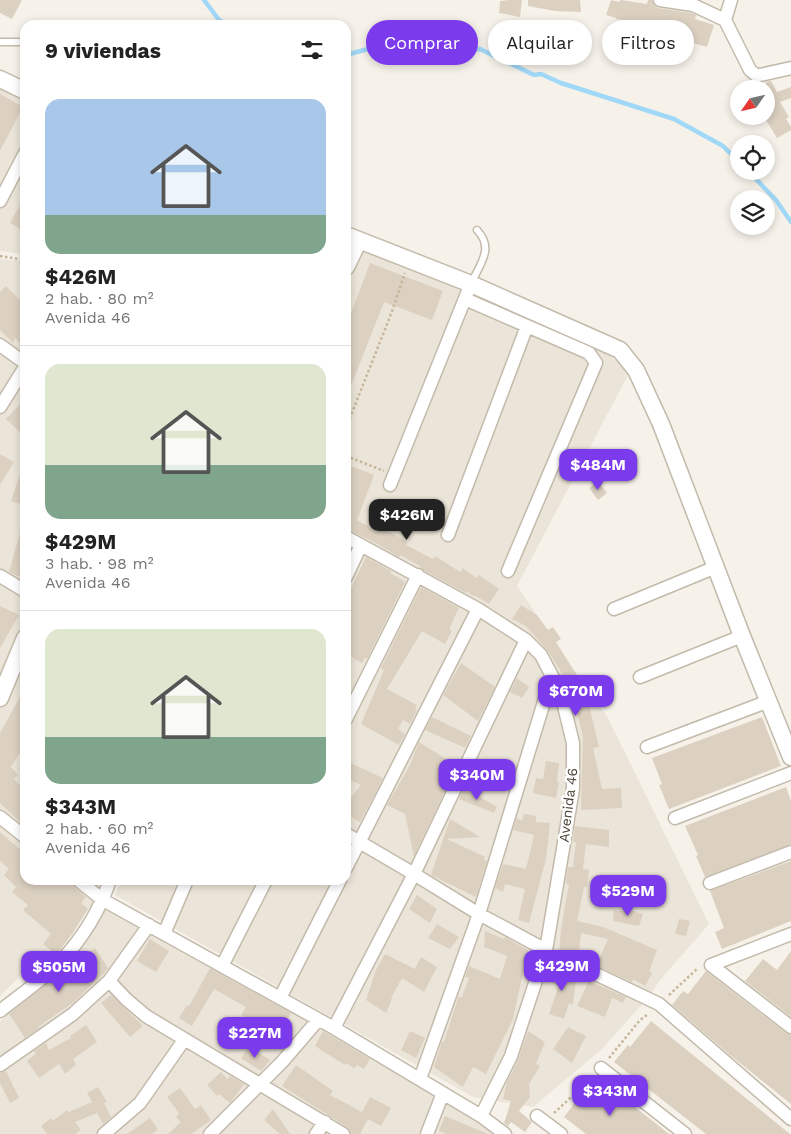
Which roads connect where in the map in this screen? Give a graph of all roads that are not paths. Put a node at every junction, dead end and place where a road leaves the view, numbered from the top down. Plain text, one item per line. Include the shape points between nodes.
1 (660, 0) edge
2 (731, 0) edge
3 (725, 20) junction
4 (0, 42) edge
5 (20, 42) edge
6 (791, 68) edge
7 (0, 79) edge
8 (20, 89) edge
9 (20, 163) edge
10 (0, 201) edge
11 (478, 230) dead end
12 (352, 238) edge
13 (468, 291) junction
14 (527, 326) junction
15 (0, 345) edge
16 (20, 361) edge
17 (20, 373) edge
18 (0, 407) edge
19 (392, 480) road end
20 (448, 535) dead end
21 (351, 540) edge
22 (361, 545) junction
23 (351, 566) edge
24 (716, 567) junction
25 (508, 571) dead end
26 (0, 576) edge
27 (418, 576) junction
28 (20, 588) edge
29 (478, 608) junction
30 (614, 609) dead end
31 (742, 636) junction
32 (526, 640) junction
33 (20, 650) edge
34 (552, 676) junction
35 (640, 677) dead end
36 (0, 698) edge
37 (769, 701) junction
38 (351, 709) edge
39 (647, 747) dead end
40 (791, 757) edge
41 (791, 774) edge
42 (0, 817) edge
43 (676, 818) dead end
44 (20, 833) edge
45 (351, 837) edge
46 (360, 842) junction
47 (791, 852) edge
48 (351, 859) edge
49 (414, 874) junction
50 (710, 883) dead end
51 (84, 885) edge
52 (108, 885) edge
53 (185, 885) edge
54 (263, 885) edge
55 (337, 885) edge
56 (103, 900) junction
57 (479, 914) junction
58 (149, 925) junction
59 (164, 934) junction
60 (791, 934) edge
61 (545, 954) junction
62 (222, 966) junction
63 (109, 981) junction
64 (280, 998) junction
65 (0, 1011) edge
66 (318, 1020) junction
67 (791, 1027) edge
68 (334, 1028) junction
69 (184, 1040) junction
70 (0, 1065) edge
71 (601, 1068) road end
72 (420, 1079) junction
73 (260, 1084) junction
74 (443, 1093) junction
75 (481, 1116) junction
76 (541, 1119) road end
77 (791, 1119) edge
78 (325, 1122) junction
79 (107, 1133) edge
80 (502, 1133) edge
81 (210, 1134) edge
82 (316, 1134) edge
83 (343, 1134) edge
84 (427, 1134) edge
85 (561, 1134) edge
86 (685, 1134) edge

1 - 3 street via 693,6
2 - 3 street
3 - 6 street via 750,70 756,75
4 - 5 lane
7 - 8 street
9 - 10 street
11 - 13 lane via 485,238 486,249
12 - 13 street via 410,259
13 - 14 street
13 - 19 street
13 - 24 street via 620,350 636,370 661,424
14 - 20 street
14 - 25 street via 589,353 596,363
15 - 16 street
17 - 18 street
21 - 22 street, Avenida 46
22 - 23 street
22 - 27 street, Avenida 46
24 - 30 street
24 - 31 street
26 - 28 street
27 - 29 street, Avenida 46
27 - 38 street
29 - 32 street, Avenida 46
29 - 46 street
31 - 35 street
31 - 37 street
32 - 34 street, Avenida 46 via 541,656
32 - 49 street
33 - 36 street
34 - 57 street
34 - 61 street, Avenida 46 via 563,702 573,743 573,789
37 - 39 street
37 - 40 street
41 - 43 street
42 - 44 street
45 - 46 street
46 - 48 street
46 - 49 street
47 - 50 street
49 - 57 street
49 - 68 street
51 - 56 street
52 - 56 street
53 - 59 street
54 - 62 street
55 - 64 street
56 - 58 street
56 - 65 street via 73,947
57 - 61 street
57 - 72 street
58 - 59 street
58 - 63 street
59 - 62 street
60 - 67 street via 711,965
61 - 75 street, Avenida 46 via 511,1056
61 - 77 street via 659,1004
62 - 64 street
63 - 69 street via 146,1016
63 - 70 street via 74,1014
64 - 66 street
66 - 68 street
66 - 73 street
68 - 72 street
69 - 73 street
69 - 79 street via 140,1103
71 - 86 street
72 - 74 street
73 - 78 street
73 - 81 street
74 - 75 street
74 - 84 street
75 - 80 street
76 - 85 street
78 - 82 street
78 - 83 street

